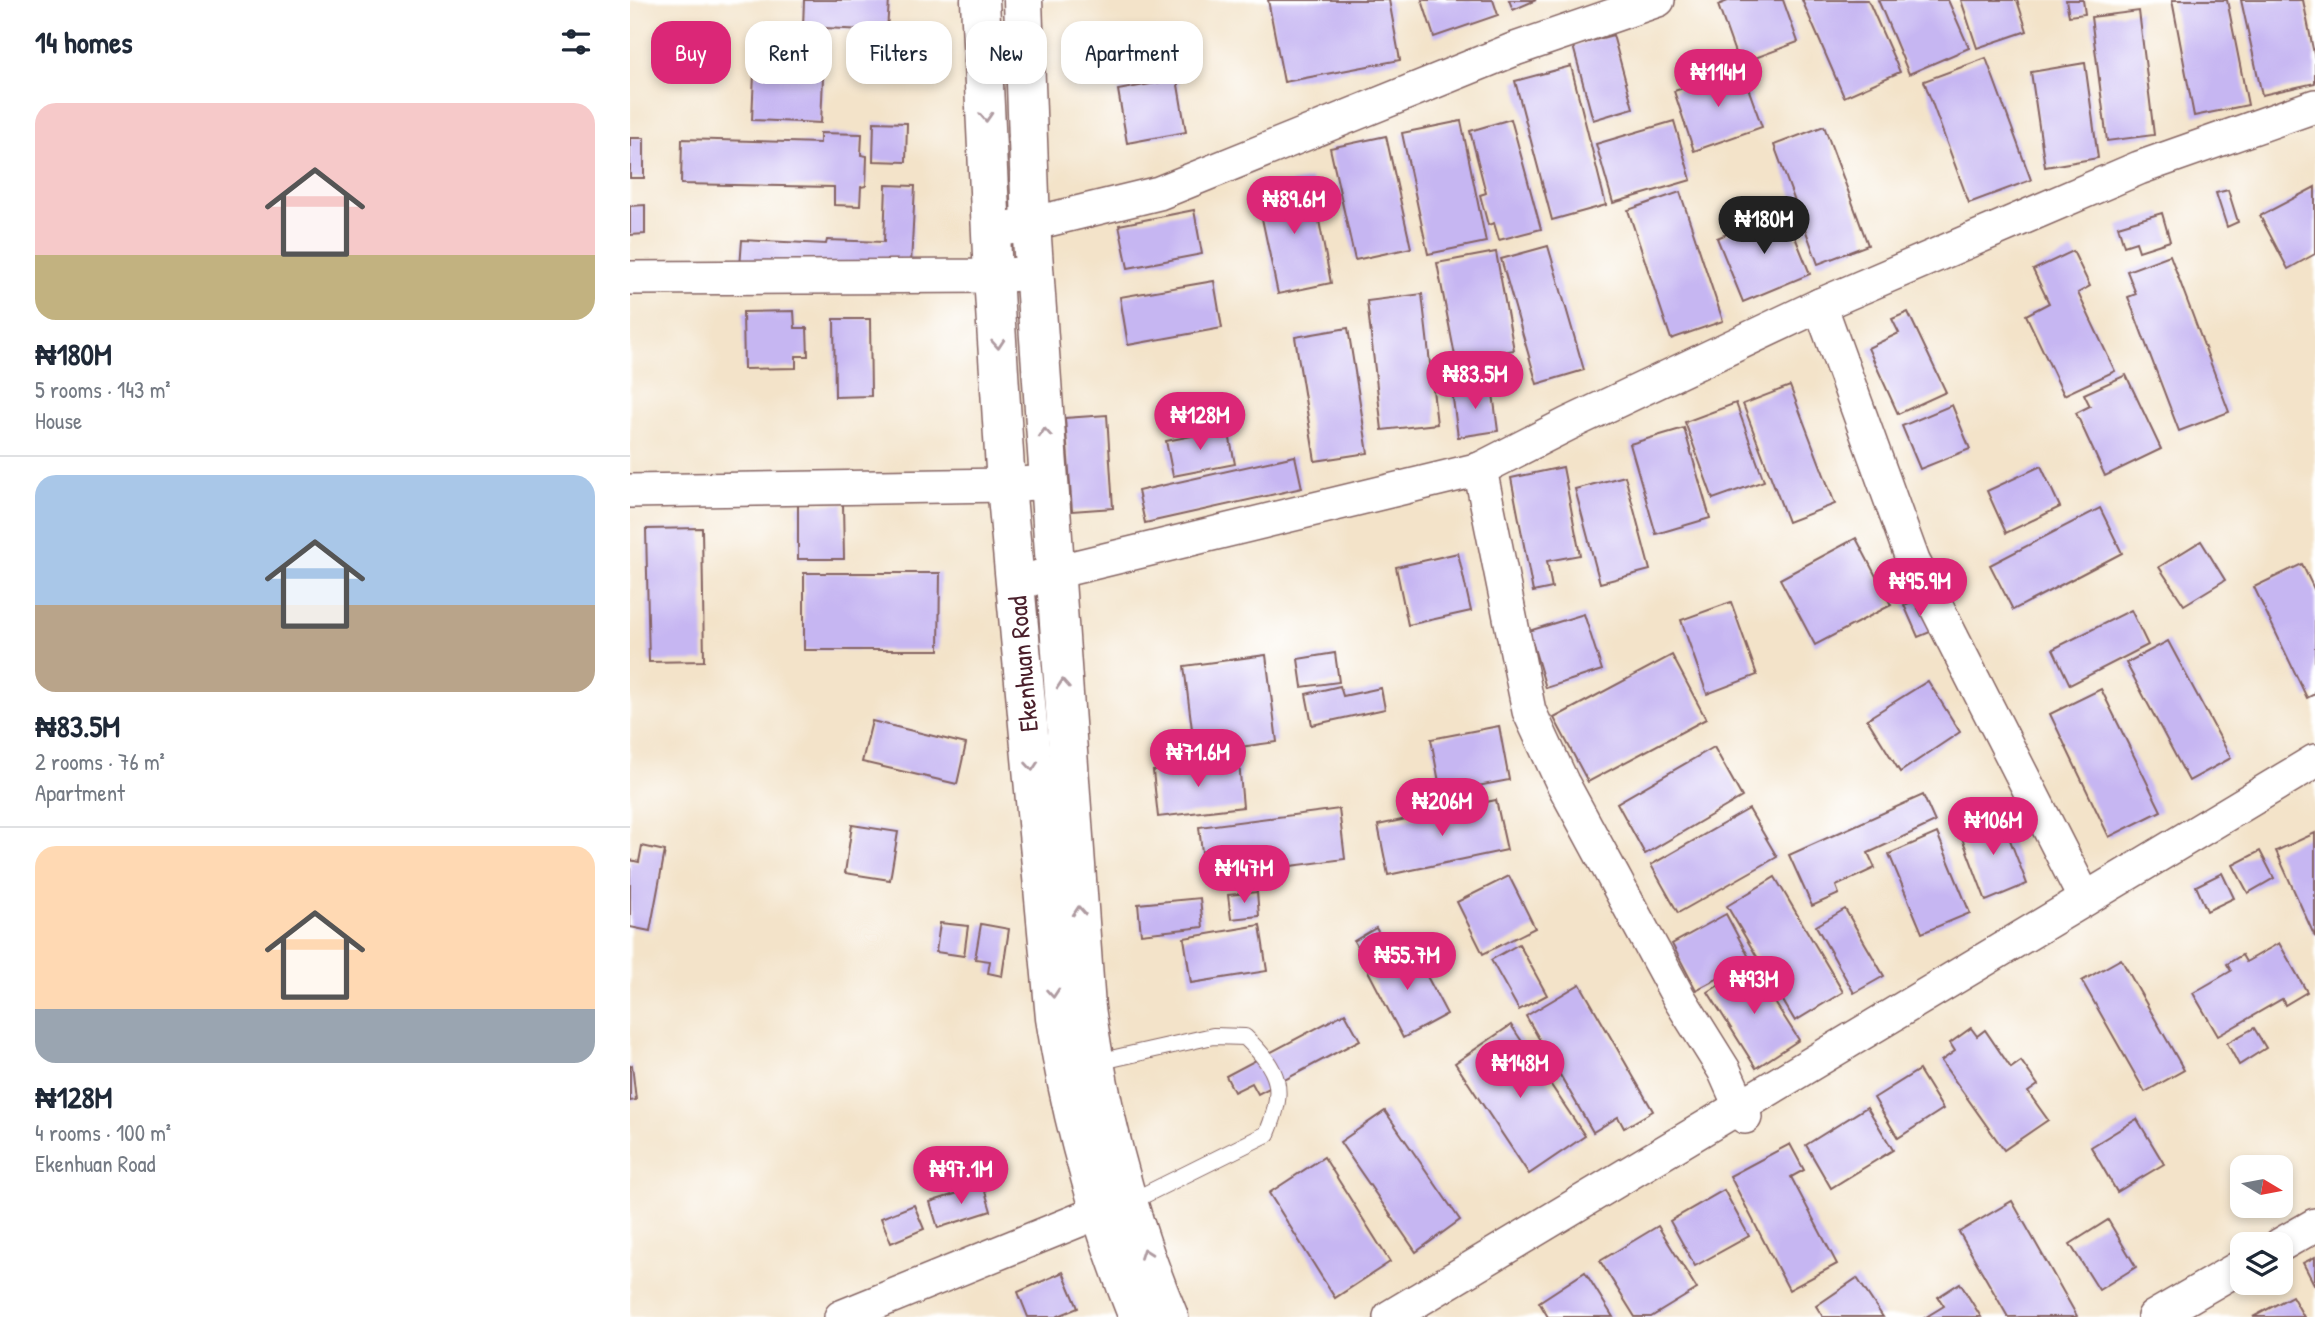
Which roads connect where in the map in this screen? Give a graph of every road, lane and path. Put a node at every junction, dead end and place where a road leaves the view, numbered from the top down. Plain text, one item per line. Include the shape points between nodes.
1 (981, 0) edge
2 (1023, 0) edge
3 (1658, 0) edge
4 (2315, 106) edge
5 (1031, 224) junction
6 (991, 231) junction
7 (1035, 273) junction
8 (993, 276) junction
9 (630, 278) edge
10 (1820, 305) junction
11 (1480, 469) junction
12 (1048, 482) junction
13 (1006, 485) junction
14 (630, 491) edge
15 (1055, 572) junction
16 (1016, 584) junction
17 (2315, 761) edge
18 (2085, 899) junction
19 (1079, 1067) junction
20 (1745, 1117) dead end
21 (1113, 1207) junction
22 (2315, 1225) edge
23 (2293, 1238) edge
24 (2230, 1273) edge
25 (841, 1317) edge
26 (1138, 1317) edge
27 (1169, 1317) edge
28 (1390, 1317) edge
29 (2154, 1317) edge

1 -> 6 main road, Ekenhuan Road
2 - 5 main road, Ekenhuan Road
3 - 5 street via 1515,50 1159,193
4 - 10 street via 2139,168
5 - 6 street
5 - 7 main road, Ekenhuan Road
6 - 8 main road, Ekenhuan Road
7 - 8 street
12 -> 7 main road, Ekenhuan Road
8 - 9 street
8 -> 13 main road, Ekenhuan Road
10 - 11 street
10 - 18 street via 1913,561
11 - 15 street
11 - 20 street via 1529,711 1562,782 1679,999 1724,1070
12 - 13 street
12 - 15 main road, Ekenhuan Road
13 - 14 street
13 - 16 main road, Ekenhuan Road
15 - 16 street
19 -> 15 main road, Ekenhuan Road via 1086,1008
16 -> 19 main road, Ekenhuan Road via 1054,1004
17 - 18 street
18 - 28 street
19 - 21 main road, Ekenhuan Road
19 - 21 lane via 1213,1036 1245,1037 1262,1054 1280,1089 1267,1134
21 - 25 street
21 - 26 main road, Ekenhuan Road
27 -> 21 main road, Ekenhuan Road
22 - 23 street
24 - 29 street

